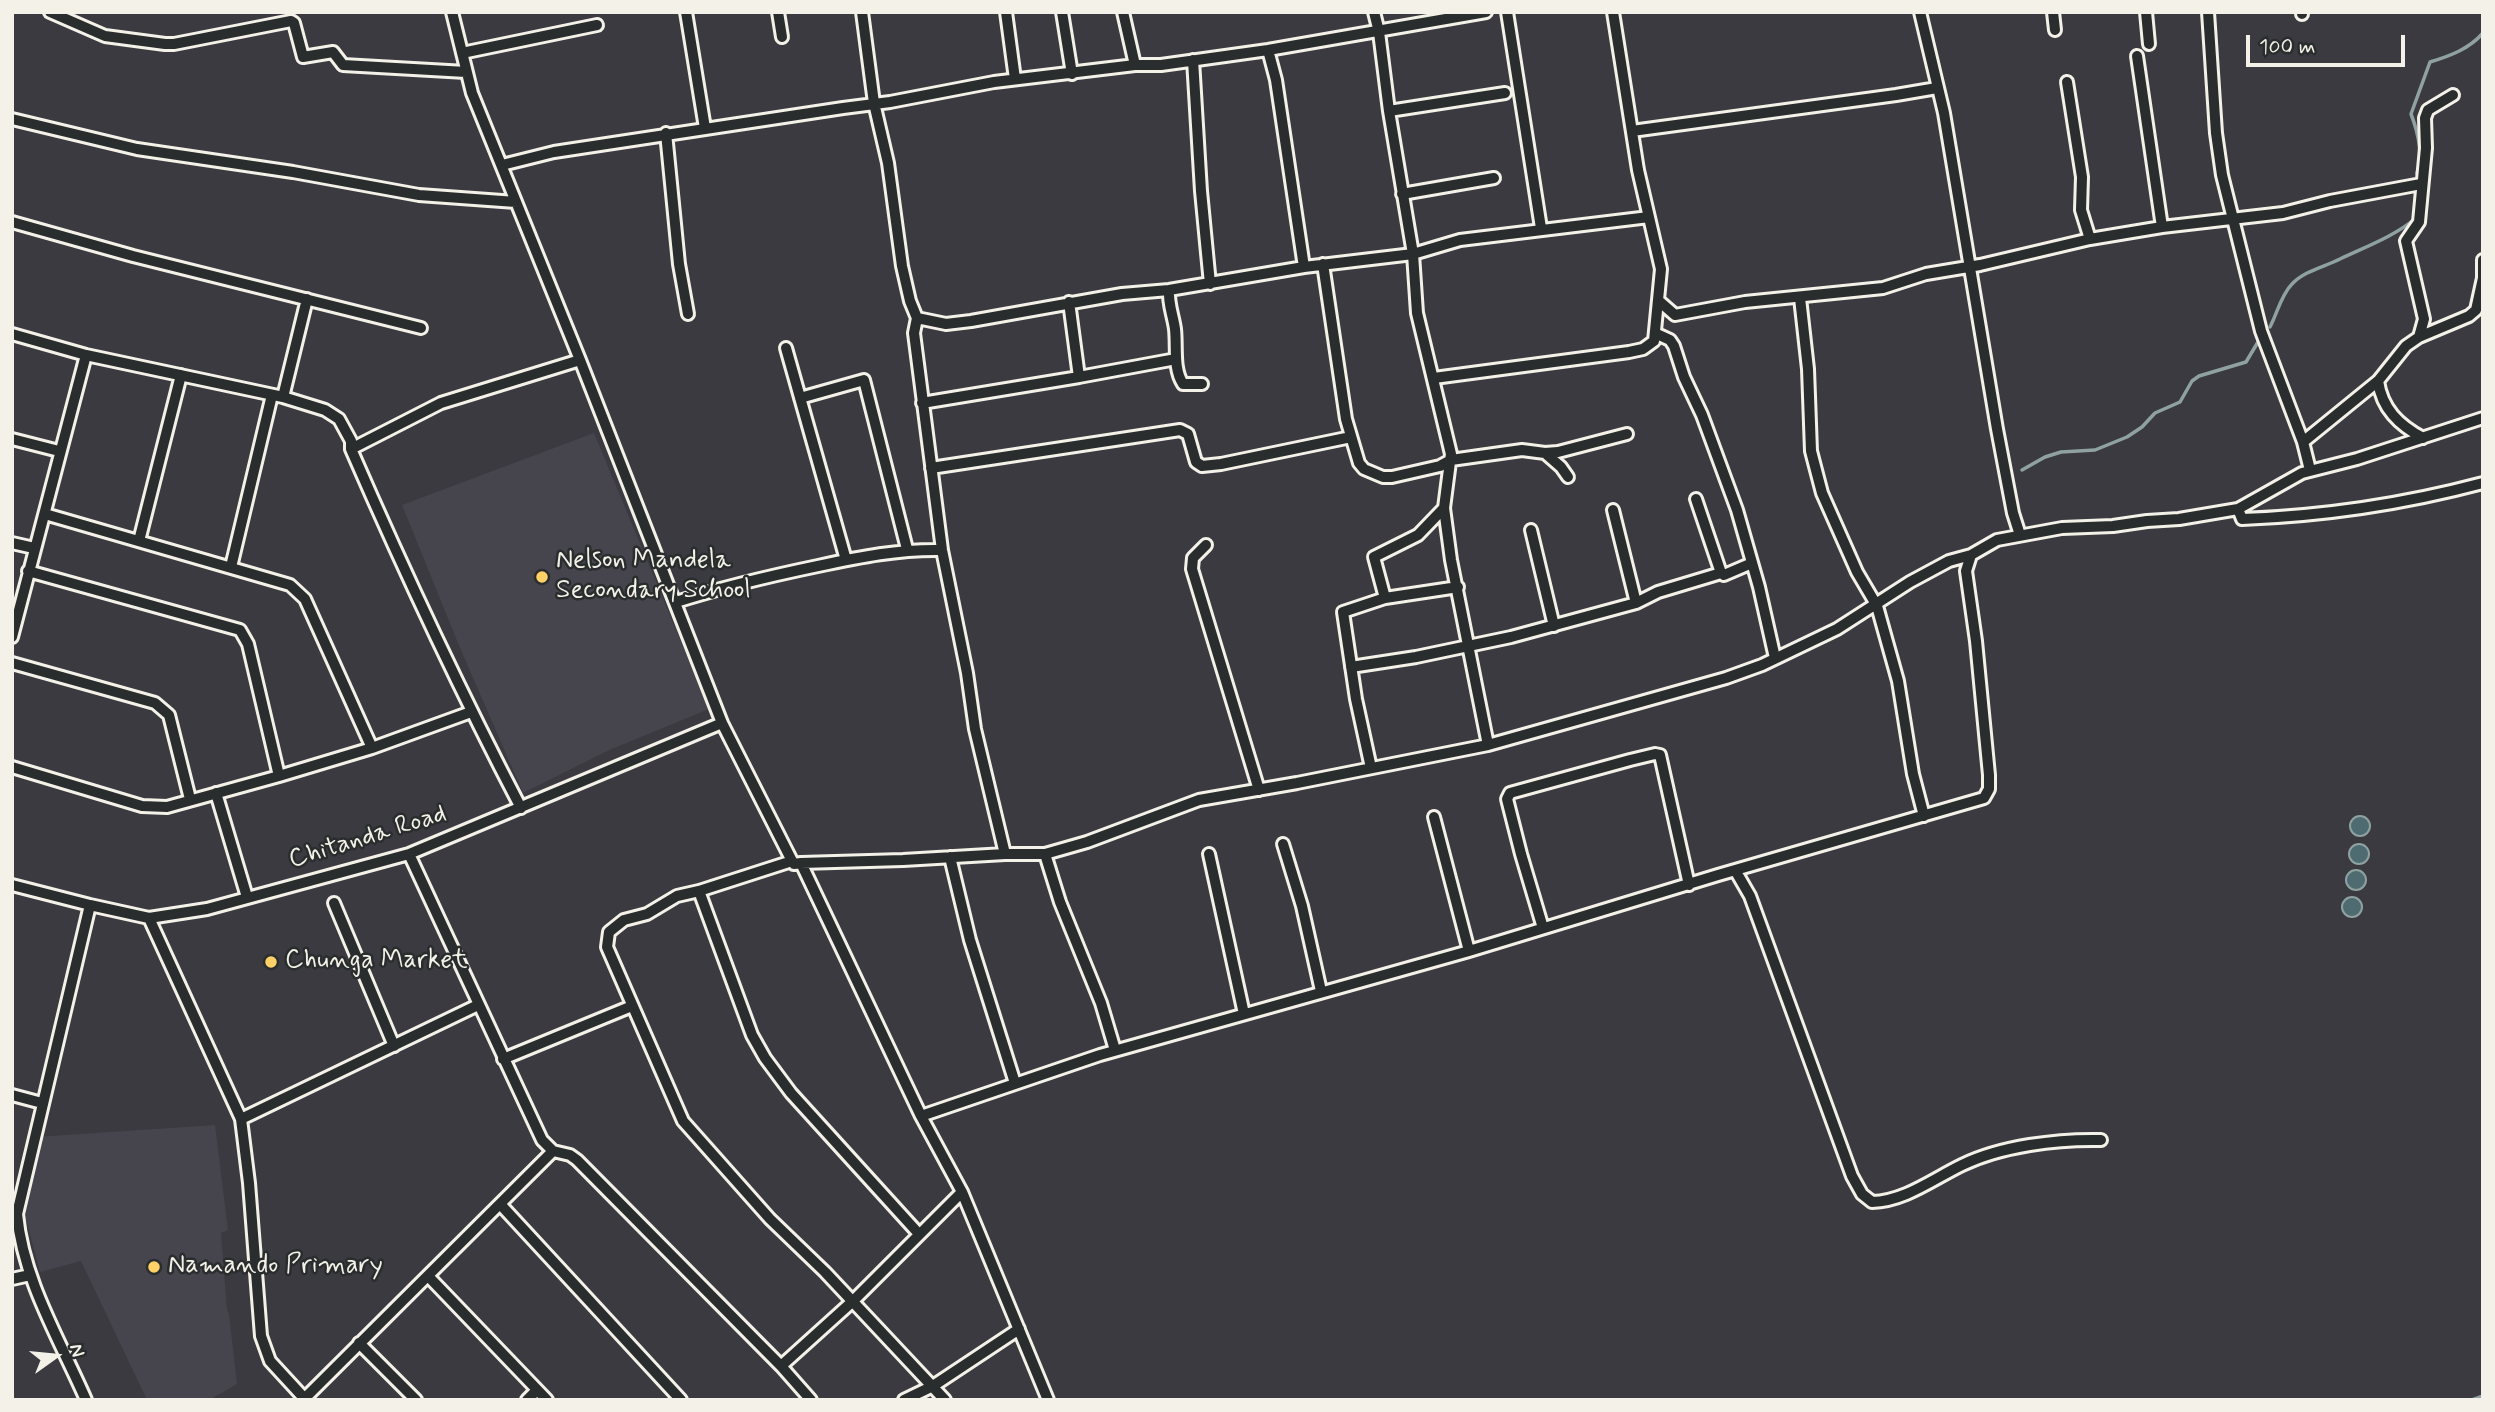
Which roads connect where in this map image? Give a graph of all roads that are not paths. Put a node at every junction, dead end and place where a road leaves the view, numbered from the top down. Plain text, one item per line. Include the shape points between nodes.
1 (50, 12) edge
2 (452, 12) edge
3 (686, 12) edge
4 (778, 12) edge
5 (862, 12) edge
6 (1006, 12) edge
7 (1062, 12) edge
8 (1123, 12) edge
9 (1374, 12) edge
10 (1507, 12) edge
11 (1614, 12) edge
12 (1920, 12) edge
13 (2053, 12) edge
14 (2146, 12) edge
15 (2208, 12) edge
16 (1482, 13) edge
17 (281, 17) edge
18 (597, 25) dead end
19 (2054, 30) dead end
20 (1379, 32) junction
21 (782, 37) dead end
22 (2148, 44) dead end
23 (1268, 50) junction
24 (462, 52) junction
25 (2137, 57) dead end
26 (1193, 60) junction
27 (1135, 65) junction
28 (466, 72) junction
29 (1072, 74) junction
30 (1015, 79) junction
31 (2067, 82) dead end
32 (1937, 88) junction
33 (1505, 93) dead end
34 (2453, 95) dead end
35 (874, 103) junction
36 (1389, 111) junction
37 (12, 119) edge
38 (705, 128) junction
39 (1632, 131) junction
40 (666, 134) junction
41 (502, 165) junction
42 (1494, 178) dead end
43 (2421, 184) junction
44 (1402, 194) junction
45 (516, 202) junction
46 (1649, 217) junction
47 (2232, 218) junction
48 (12, 222) edge
49 (2162, 227) junction
50 (1541, 228) junction
51 (2090, 239) junction
52 (1413, 254) junction
53 (2483, 260) edge
54 (1323, 264) junction
55 (1969, 266) junction
56 (1304, 267) junction
57 (1210, 284) junction
58 (1169, 290) junction
59 (1800, 298) junction
60 (307, 299) junction
61 (1659, 301) junction
62 (1069, 302) junction
63 (688, 314) dead end
64 (917, 318) junction
65 (421, 328) dead end
66 (12, 334) edge
67 (1657, 334) junction
68 (2419, 337) junction
69 (786, 348) dead end
70 (86, 355) junction
71 (1176, 359) junction
72 (580, 360) junction
73 (181, 375) junction
74 (1079, 377) junction
75 (1434, 378) junction
76 (2378, 381) junction
77 (1202, 384) dead end
78 (277, 396) junction
79 (800, 397) junction
80 (922, 403) junction
81 (2483, 418) edge
82 (1627, 434) dead end
83 (1351, 436) junction
84 (2423, 438) junction
85 (12, 439) edge
86 (2303, 442) junction
87 (351, 449) junction
88 (59, 451) junction
89 (1545, 453) junction
90 (1451, 460) junction
91 (931, 468) junction
92 (2311, 470) junction
93 (1568, 477) dead end
94 (2483, 483) edge
95 (1696, 499) dead end
96 (1444, 508) junction
97 (2238, 509) junction
98 (1613, 510) dead end
99 (44, 514) junction
100 (1531, 530) dead end
101 (2020, 535) junction
102 (139, 541) junction
103 (12, 543) edge
104 (1206, 545) dead end
105 (34, 548) junction
106 (907, 549) junction
107 (942, 550) junction
108 (1971, 555) junction
109 (846, 560) junction
110 (1752, 564) junction
111 (231, 567) junction
112 (28, 571) junction
113 (1721, 573) junction
114 (1458, 587) junction
115 (1385, 598) junction
116 (676, 602) junction
117 (1636, 603) junction
118 (1877, 606) junction
119 (1554, 625) junction
120 (12, 636) edge
121 (1468, 647) junction
122 (1775, 657) junction
123 (12, 663) edge
124 (1351, 667) junction
125 (471, 712) junction
126 (722, 723) junction
127 (1488, 745) junction
128 (372, 748) junction
129 (12, 767) edge
130 (1371, 768) junction
131 (279, 776) junction
132 (1259, 790) junction
133 (216, 793) junction
134 (190, 799) junction
135 (521, 808) junction
136 (1924, 816) junction
137 (1434, 817) dead end
138 (1283, 844) dead end
139 (409, 854) junction
140 (1005, 854) junction
141 (1045, 854) junction
142 (1209, 854) dead end
143 (950, 857) junction
144 (797, 862) junction
145 (1735, 870) junction
146 (12, 885) edge
147 (1689, 885) junction
148 (699, 891) junction
149 (247, 897) junction
150 (334, 903) dead end
151 (90, 905) junction
152 (149, 918) junction
153 (1543, 928) junction
154 (1469, 951) junction
155 (1321, 991) junction
156 (478, 1005) junction
157 (632, 1006) junction
158 (1244, 1014) junction
159 (394, 1046) junction
160 (1115, 1050) junction
161 (503, 1059) junction
162 (1015, 1083) junction
163 (12, 1095) edge
164 (42, 1103) junction
165 (921, 1116) junction
166 (241, 1119) junction
167 (2101, 1140) dead end
168 (553, 1151) junction
169 (961, 1192) junction
170 (16, 1198) edge
171 (500, 1203) junction
172 (919, 1234) junction
173 (30, 1275) junction
174 (428, 1276) junction
175 (12, 1279) edge
176 (853, 1301) junction
177 (1019, 1329) junction
178 (359, 1343) junction
179 (781, 1366) junction
180 (933, 1386) junction
181 (537, 1390) junction
182 (304, 1399) edge
183 (86, 1400) edge
184 (416, 1400) edge
185 (527, 1400) edge
186 (547, 1400) edge
187 (681, 1400) edge
188 (811, 1400) edge
189 (904, 1400) edge
190 (945, 1400) edge
191 (1048, 1400) edge

1 - 17 street via 105,36 174,44
2 - 24 street
3 - 38 street
4 - 21 street
5 - 35 street
6 - 30 street
7 - 29 street
8 - 27 street
9 - 20 street
10 - 50 street
11 - 39 street
12 - 32 street
13 - 19 street
14 - 22 street
15 - 47 street via 2216,133
16 - 20 street
17 - 28 street via 294,23 303,57 333,52 343,65
18 - 24 street
20 - 23 street
20 - 36 street
23 - 26 street
23 - 56 street
24 - 28 street
25 - 49 street
26 - 27 street
26 - 57 street
27 - 29 street
28 - 41 street
29 - 30 street
30 - 35 street
31 - 51 street via 2082,177 2081,210
32 - 39 street
32 - 55 street
33 - 36 street
34 - 43 street via 2428,110 2425,118
35 - 38 street
35 - 64 street via 888,163 902,266
36 - 44 street
37 - 45 street via 137,149 419,195
38 - 40 street
39 - 46 street
40 - 41 street
40 - 63 street
41 - 45 street
42 - 44 street
43 - 47 street via 2283,213
43 - 68 street via 2419,222 2406,241 2424,319
44 - 52 street
45 - 72 street
46 - 50 street
46 - 61 street via 1661,269
47 - 49 street
47 - 86 street via 2261,331
48 - 60 street
49 - 51 street
50 - 52 street via 1460,240
51 - 55 street
52 - 54 street
52 - 75 street via 1417,313
53 - 68 street via 2476,310
54 - 56 street
54 - 83 street
55 - 59 street via 1883,288
55 - 101 street
56 - 57 street
57 - 58 street
58 - 62 street
58 - 71 street
59 - 61 street via 1745,302 1675,316
59 - 118 street via 1816,472 1857,572
60 - 65 street
60 - 78 street
61 - 67 street
62 - 64 street via 958,323
62 - 74 street
64 - 80 street via 914,333
66 - 70 street
67 - 75 street via 1650,346 1629,352
67 - 110 street via 1674,346 1737,510
68 - 76 street via 2406,345
69 - 79 street
70 - 73 street
70 - 88 street
71 - 74 street
71 - 77 street via 1183,384
72 - 87 street via 441,403
72 - 116 street
73 - 78 street
73 - 102 street
74 - 80 street
75 - 90 street
76 - 84 street via 2388,411
76 - 86 street
78 - 87 street via 325,410 339,419
78 - 111 street
79 - 106 street via 864,380
79 - 109 street
80 - 91 street
81 - 84 street
82 - 89 street
83 - 90 street via 1359,463 1383,477
83 - 91 street via 1202,466 1196,462 1188,434 1180,430
84 - 92 street
85 - 88 street
86 - 92 street
87 - 125 street
88 - 99 street
89 - 90 street via 1522,450
89 - 93 street
90 - 96 street
91 - 107 street
92 - 97 street
94 - 97 street via 2425,498 2293,515 2242,519
95 - 113 street
96 - 114 street
96 - 115 street via 1418,535 1374,557
97 - 101 street
98 - 117 street
99 - 102 street
99 - 105 street
100 - 119 street
101 - 108 street via 1997,540
102 - 111 street
103 - 105 street
104 - 132 street via 1193,558 1192,569
105 - 112 street
106 - 107 street
106 - 109 street
107 - 140 street via 975,729
108 - 118 street via 1939,566
108 - 136 street via 1966,571 1989,789 1984,797
109 - 116 street
110 - 113 street
110 - 122 street
111 - 128 street via 290,585 305,599
112 - 120 street
112 - 131 street via 240,630 248,644
113 - 117 street
114 - 115 street
114 - 121 street
115 - 124 street via 1343,612
116 - 126 street
117 - 119 street
118 - 122 street
118 - 136 street via 1898,681
119 - 121 street
121 - 124 street
121 - 127 street
122 - 127 street via 1726,678
123 - 134 street via 165,709
124 - 130 street
125 - 128 street
125 - 135 street
126 - 135 street, Chitanda Road
126 - 144 street
127 - 130 street
128 - 131 street
129 - 134 street via 142,806 167,807
130 - 132 street
131 - 133 street
132 - 141 street via 1199,800
133 - 134 street
133 - 149 street
135 - 139 street, Chitanda Road
136 - 145 street
137 - 154 street
138 - 155 street
139 - 149 street, Chitanda Road
139 - 156 street
140 - 141 street
140 - 143 street
141 - 160 street
142 - 158 street
143 - 144 street
143 - 162 street via 970,940
144 - 148 street
144 - 165 street
145 - 147 street
145 - 167 street via 1750,895 1852,1176 1872,1202 1888,1202 1964,1164 2011,1149
146 - 151 street, Chitanda Road
147 - 153 street
147 - 153 street via 1660,755 1510,793 1507,799
148 - 157 street via 677,895 609,932 607,947
148 - 172 street via 752,1035 765,1058
149 - 152 street, Chitanda Road
150 - 159 street
151 - 152 street, Chitanda Road
151 - 164 street
152 - 166 street
153 - 154 street
154 - 155 street
155 - 158 street
156 - 159 street
156 - 161 street
157 - 161 street
157 - 176 street via 683,1121 770,1219
158 - 160 street
159 - 166 street
160 - 162 street
161 - 168 street via 542,1140
162 - 165 street
163 - 164 street
164 - 170 street
165 - 169 street
166 - 182 street via 261,1336 270,1361
168 - 171 street
168 - 179 street via 577,1160
169 - 172 street
169 - 177 street
170 - 173 street via 19,1235
171 - 174 street
171 - 187 street
172 - 176 street
173 - 175 street
173 - 183 street
174 - 178 street
174 - 181 street
176 - 179 street
176 - 180 street
177 - 180 street
177 - 191 street
178 - 182 street
178 - 184 street
179 - 188 street
180 - 189 street
180 - 190 street
181 - 185 street
181 - 186 street

